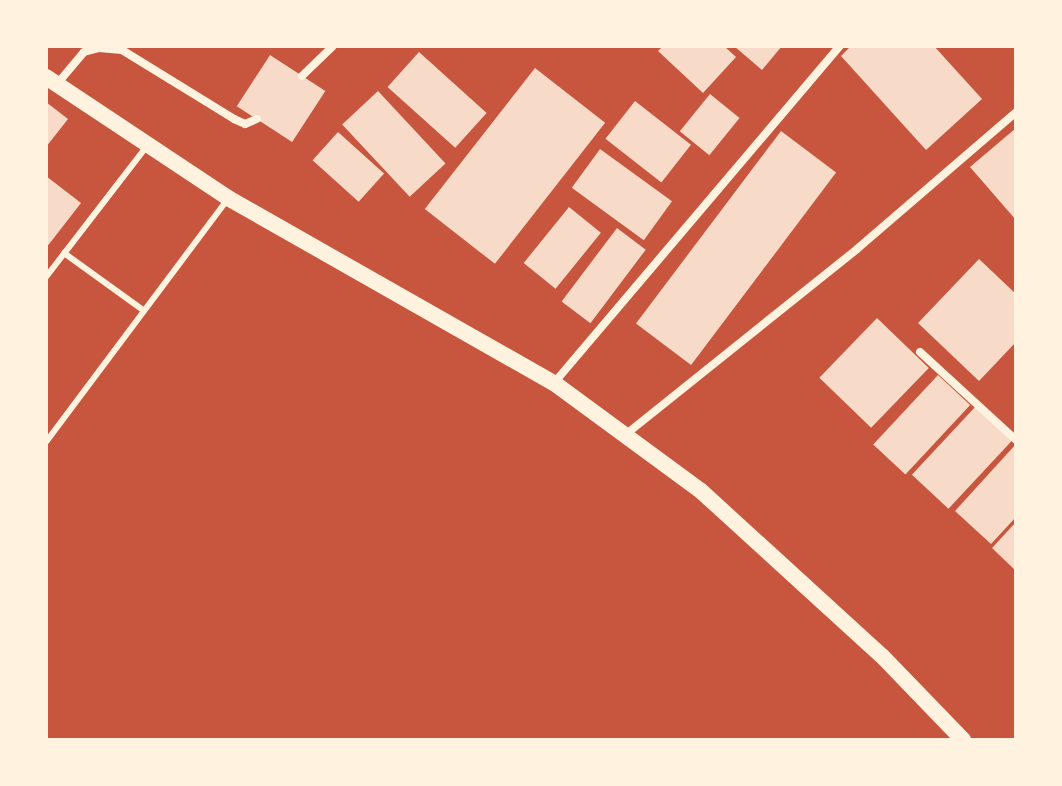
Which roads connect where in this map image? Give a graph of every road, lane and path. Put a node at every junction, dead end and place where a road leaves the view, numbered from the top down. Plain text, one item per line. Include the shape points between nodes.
1 (333, 46) edge
2 (840, 46) edge
3 (302, 76) dead end
4 (52, 81) edge
5 (1016, 112) edge
6 (257, 119) dead end
7 (148, 145) junction
8 (228, 198) junction
9 (64, 253) junction
10 (46, 277) edge
11 (143, 310) junction
12 (920, 352) dead end
13 (554, 383) junction
14 (625, 435) junction
15 (1016, 440) edge
16 (46, 442) edge
17 (963, 740) edge

1 - 3 street
2 - 13 street
4 - 6 street via 84,52 122,50 234,119 245,124
4 - 7 main road
5 - 14 street via 868,241
7 - 8 main road
7 - 9 lane
8 - 11 lane
8 - 13 main road
9 - 10 lane
9 - 11 lane
11 - 16 lane
12 - 15 street
13 - 14 main road
14 - 17 main road via 701,491 799,578

